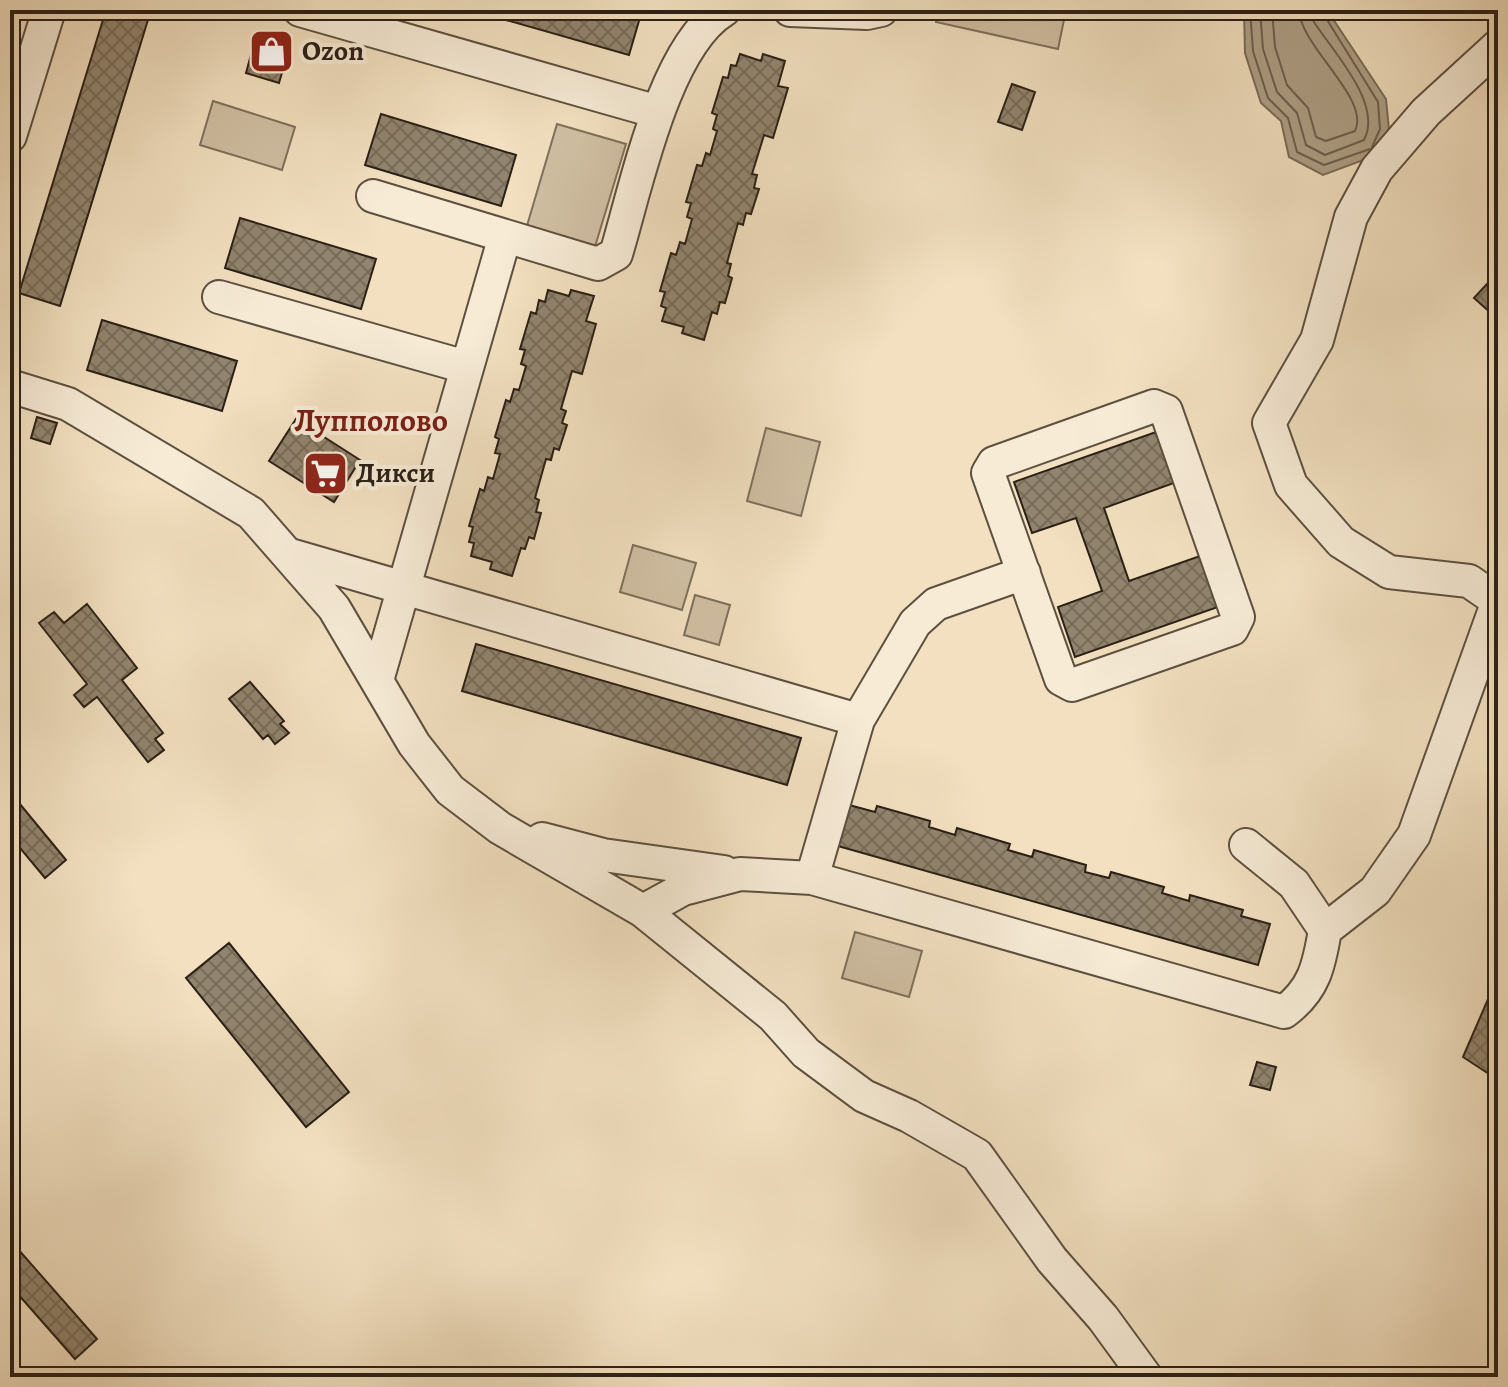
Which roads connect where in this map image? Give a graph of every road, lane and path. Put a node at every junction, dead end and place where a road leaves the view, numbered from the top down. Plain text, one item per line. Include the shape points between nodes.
1 (49, 10) edge
2 (300, 10) edge
3 (724, 10) edge
4 (790, 10) edge
5 (881, 10) edge
6 (1498, 46) edge
7 (658, 112) junction
8 (10, 136) edge
9 (373, 196) dead end
10 (505, 236) junction
11 (219, 297) dead end
12 (466, 367) junction
13 (10, 386) edge
14 (287, 554) junction
15 (1024, 573) junction
16 (404, 588) junction
17 (1498, 601) edge
18 (378, 677) junction
19 (858, 720) junction
20 (500, 828) junction
21 (1246, 845) dead end
22 (740, 874) junction
23 (812, 878) junction
24 (643, 911) junction
25 (1325, 930) junction
26 (1146, 1377) edge

1 - 8 street
2 - 7 street
3 - 7 street via 708,20 685,52
4 - 5 street
6 - 17 street via 1426,112 1377,169 1351,217 1317,340 1269,423 1291,485 1341,542 1389,572 1469,581
7 - 10 street via 616,254 598,264
9 - 10 street
10 - 12 street
11 - 12 street
12 - 16 street
13 - 14 street via 68,404 251,513
14 - 16 street
14 - 18 street via 334,608
15 - 15 street via 1061,679 1072,685 1232,629 1238,617 1166,411 1154,406 994,463 988,473
15 - 19 street via 936,604 915,623
16 - 18 street
16 - 19 street
17 - 25 street via 1414,835 1375,891
18 - 20 street via 414,744 450,790
19 - 23 street
20 - 22 street via 603,855
20 - 24 street
21 - 25 street via 1294,884
22 - 23 street
22 - 24 street via 683,889
23 - 25 street via 1284,1012 1302,999 1318,973
24 - 26 street via 773,1016 806,1053 864,1096 977,1155

